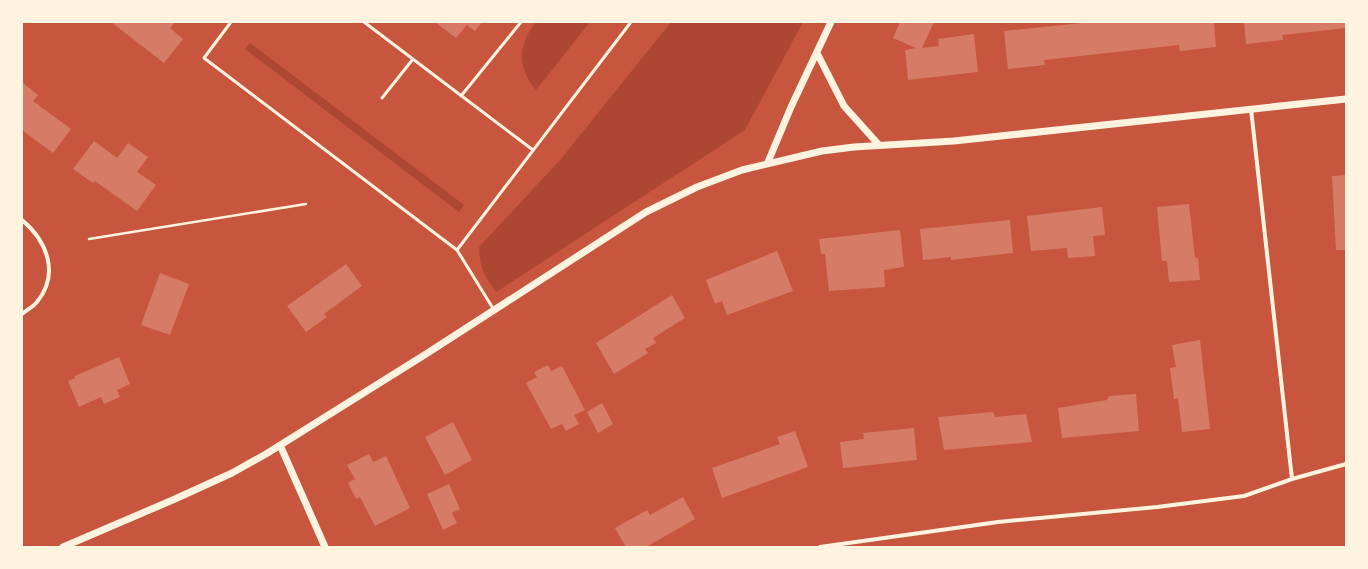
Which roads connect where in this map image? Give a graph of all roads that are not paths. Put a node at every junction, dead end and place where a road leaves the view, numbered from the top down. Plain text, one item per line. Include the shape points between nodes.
1 (231, 22) edge
2 (364, 22) edge
3 (521, 22) edge
4 (631, 22) edge
5 (830, 22) edge
6 (817, 53) junction
7 (413, 59) junction
8 (461, 96) junction
9 (382, 98) dead end
10 (1346, 99) edge
11 (1251, 109) junction
12 (879, 145) junction
13 (533, 150) junction
14 (768, 162) junction
15 (22, 220) edge
16 (457, 250) junction
17 (494, 310) junction
18 (22, 314) edge
19 (280, 445) junction
20 (1346, 464) edge
21 (1292, 480) junction
22 (64, 547) edge
23 (325, 547) edge
24 (820, 547) edge

1 - 16 lane via 204,58
2 - 7 lane
3 - 8 lane
4 - 13 lane
5 - 6 street
6 - 12 street via 844,106
6 - 14 street
7 - 8 lane
7 - 9 lane
8 - 13 lane
10 - 11 street
11 - 12 street via 954,141
11 - 21 street
12 - 14 street via 822,151
13 - 16 lane
14 - 17 street via 697,187 646,212
15 - 18 street via 42,242 48,257 49,273 45,289 36,302
16 - 17 lane
17 - 19 street
19 - 22 street via 232,473
19 - 23 street
20 - 21 street
21 - 24 street via 1244,496 998,522

